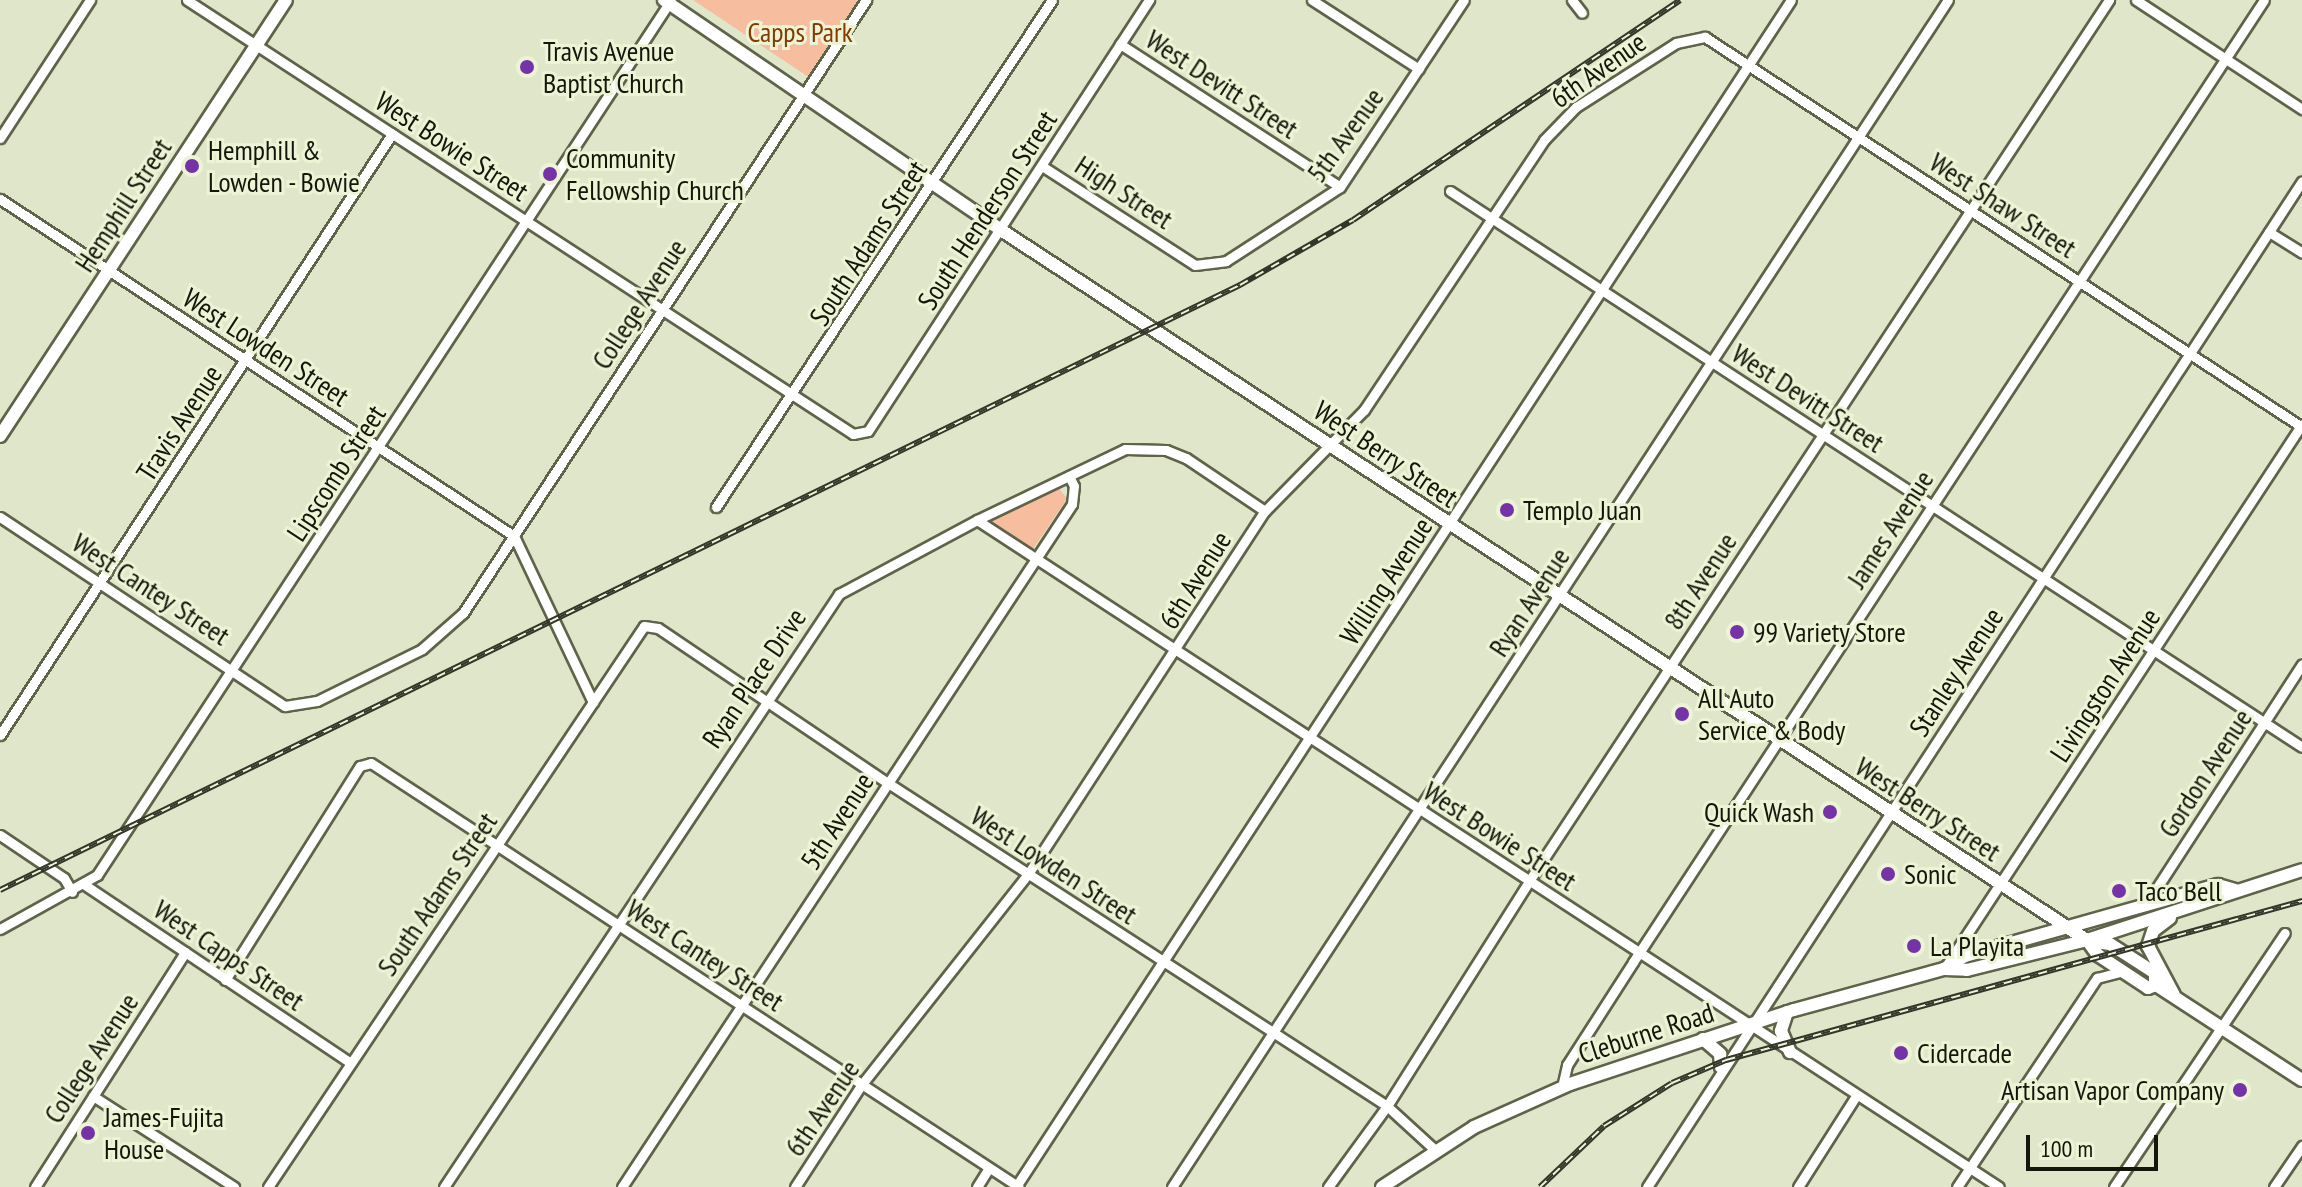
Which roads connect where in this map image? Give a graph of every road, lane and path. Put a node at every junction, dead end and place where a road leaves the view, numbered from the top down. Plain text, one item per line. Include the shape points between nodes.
1 (90, 0) edge
2 (187, 0) edge
3 (286, 0) edge
4 (866, 0) edge
5 (1052, 0) edge
6 (1149, 0) edge
7 (1312, 0) edge
8 (1464, 0) edge
9 (1572, 0) edge
10 (1791, 0) edge
11 (1948, 0) edge
12 (2109, 0) edge
13 (2136, 0) edge
14 (2264, 0) edge
15 (668, 1) edge
16 (1582, 13) dead end
17 (1676, 43) joint
18 (1120, 44) junction
19 (257, 45) junction
20 (2225, 59) junction
21 (1748, 65) junction
22 (1419, 69) junction
23 (802, 97) junction
24 (2302, 109) edge
25 (392, 134) junction
26 (1859, 137) junction
27 (0, 138) edge
28 (1042, 166) junction
29 (2302, 181) edge
30 (933, 184) junction
31 (1340, 187) junction
32 (1450, 191) dead end
33 (0, 199) edge
34 (1971, 210) junction
35 (1494, 219) junction
36 (528, 222) junction
37 (1001, 230) junction
38 (2269, 232) junction
39 (2302, 253) edge
40 (1183, 256) joint
41 (109, 270) junction
42 (2079, 281) junction
43 (1600, 289) junction
44 (662, 309) junction
45 (2189, 354) junction
46 (246, 360) junction
47 (1712, 362) junction
48 (793, 395) junction
49 (2301, 426) edge
50 (853, 434) joint
51 (1823, 434) junction
52 (0, 436) edge
53 (379, 447) junction
54 (1332, 448) junction
55 (1069, 476) junction
56 (1932, 505) junction
57 (716, 507) dead end
58 (1265, 511) junction
59 (0, 517) edge
60 (977, 520) junction
61 (1449, 525) junction
62 (514, 536) junction
63 (1035, 559) junction
64 (2043, 578) junction
65 (100, 582) junction
66 (1559, 597) junction
67 (644, 626) joint
68 (446, 630) joint
69 (2154, 650) junction
70 (1176, 651) junction
71 (2302, 664) edge
72 (1669, 668) junction
73 (234, 670) junction
74 (764, 701) junction
75 (593, 702) junction
76 (2264, 722) junction
77 (0, 735) edge
78 (1310, 738) junction
79 (1779, 740) junction
80 (2302, 747) edge
81 (888, 783) junction
82 (1420, 809) junction
83 (1890, 812) junction
84 (0, 835) edge
85 (498, 845) junction
86 (2302, 870) edge
87 (1028, 874) junction
88 (1529, 881) junction
89 (85, 885) junction
90 (2001, 885) junction
91 (2235, 890) junction
92 (72, 892) junction
93 (2145, 906) junction
94 (2180, 911) junction
95 (618, 924) junction
96 (2067, 927) junction
97 (0, 929) edge
98 (2285, 933) dead end
99 (2087, 940) junction
100 (185, 952) junction
101 (1638, 954) junction
102 (2098, 955) junction
103 (1164, 961) junction
104 (1944, 969) junction
105 (2127, 974) junction
106 (2097, 978) junction
107 (225, 980) junction
108 (2156, 985) junction
109 (2175, 998) junction
110 (742, 1005) junction
111 (1787, 1012) junction
112 (1747, 1025) junction
113 (2221, 1028) junction
114 (1274, 1032) junction
115 (1703, 1039) junction
116 (1790, 1052) junction
117 (349, 1062) junction
118 (1721, 1067) junction
119 (2302, 1080) edge
120 (862, 1084) junction
121 (1562, 1087) junction
122 (93, 1096) junction
123 (1856, 1096) junction
124 (1387, 1106) junction
125 (2302, 1146) edge
126 (1435, 1150) junction
127 (989, 1168) junction
128 (1970, 1168) junction
129 (1018, 1186) edge
130 (35, 1187) edge
131 (234, 1187) edge
132 (268, 1187) edge
133 (444, 1187) edge
134 (622, 1187) edge
135 (795, 1187) edge
136 (977, 1187) edge
137 (1172, 1187) edge
138 (1328, 1187) edge
139 (1382, 1187) edge
140 (1647, 1187) edge
141 (1798, 1187) edge
142 (1957, 1187) edge
143 (1999, 1187) edge
144 (2114, 1187) edge
145 (2274, 1187) edge

1 - 27 street
2 - 19 street, West Bowie Street
3 - 19 main road, Hemphill Street
4 - 23 street, College Avenue
5 - 30 street, South Adams Street
6 - 18 street, South Henderson Street
7 - 22 street
8 - 22 street, 5th Avenue
9 - 16 street
10 - 21 street, Willing Avenue
11 - 26 street, Ryan Avenue
12 - 34 street, 8th Avenue
13 - 20 street
14 - 20 street, James Avenue
15 - 23 main road, West Berry Street
15 - 36 street, Lipscomb Street
17 - 21 street, West Shaw Street via 1705,37
17 - 35 street, 6th Avenue via 1556,124
18 - 28 street, South Henderson Street
18 - 31 street, West Devitt Street
19 - 25 street, West Bowie Street
19 - 41 main road, Hemphill Street
20 - 24 street
20 - 42 street, James Avenue
21 - 26 street, West Shaw Street
21 - 43 street, Willing Avenue
22 - 31 street, 5th Avenue
23 - 30 main road, West Berry Street
23 - 44 street, College Avenue
25 - 36 street, West Bowie Street
25 - 46 street, Travis Avenue
26 - 34 street, West Shaw Street
26 - 47 street, Ryan Avenue
28 - 37 street, South Henderson Street
28 - 40 street, High Street
29 - 38 street, Stanley Avenue
30 - 37 main road, West Berry Street
30 - 48 street, South Adams Street
31 - 40 street, 5th Avenue via 1226,261 1195,265
32 - 35 street, West Devitt Street
33 - 41 street, West Lowden Street
34 - 42 street, West Shaw Street
34 - 51 street, 8th Avenue
35 - 43 street, West Devitt Street
35 - 54 street, 6th Avenue
36 - 44 street, West Bowie Street
36 - 53 street, Lipscomb Street
37 - 50 street, South Henderson Street via 868,431
37 - 54 main road, West Berry Street
38 - 39 street
38 - 45 street, Stanley Avenue
41 - 46 street, West Lowden Street
41 - 52 main road, Hemphill Street
42 - 45 street, West Shaw Street
42 - 56 street, James Avenue
43 - 47 street, West Devitt Street
43 - 61 street, Willing Avenue
44 - 48 street, West Bowie Street
44 - 62 street, College Avenue
45 - 49 street, West Shaw Street
45 - 64 street, Stanley Avenue
46 - 53 street, West Lowden Street
46 - 65 street, Travis Avenue
47 - 51 street, West Devitt Street
47 - 66 street, Ryan Avenue
48 - 50 street, West Bowie Street
48 - 57 street, South Adams Street
49 - 69 street, Livingston Avenue
51 - 56 street, West Devitt Street
51 - 72 street, 8th Avenue
53 - 62 street, West Lowden Street
53 - 73 street, Lipscomb Street
54 - 58 street, 6th Avenue
54 - 61 main road, West Berry Street
55 - 58 street, Ryan Place Drive via 1125,449 1166,450 1206,468
55 - 60 street, Ryan Place Drive
55 - 63 street, 5th Avenue via 1072,504
56 - 64 street, West Devitt Street
56 - 79 street, James Avenue
58 - 70 street, 6th Avenue
59 - 65 street, West Cantey Street
60 - 63 street, West Bowie Street
60 - 74 street, Ryan Place Drive via 839,594
61 - 66 main road, West Berry Street
61 - 78 street, Willing Avenue
62 - 68 street, College Avenue
62 - 75 street
63 - 70 street, West Bowie Street
63 - 81 street, 5th Avenue
64 - 69 street, West Devitt Street
64 - 83 street, Stanley Avenue
65 - 73 street, West Cantey Street
65 - 77 street, Travis Avenue
66 - 72 main road, West Berry Street
66 - 82 street, Ryan Avenue
67 - 74 street, West Lowden Street via 658,628
67 - 75 street, South Adams Street
68 - 73 street, West Cantey Street via 422,649 301,707 285,706
69 - 76 street, West Devitt Street
69 - 90 street, Livingston Avenue
70 - 78 street, West Bowie Street
70 - 87 street, 6th Avenue
71 - 76 street, Gordon Avenue
72 - 79 main road, West Berry Street
72 - 88 street, 8th Avenue
73 - 89 street, Lipscomb Street via 97,875
74 - 81 street, West Lowden Street
74 - 95 street, Ryan Place Drive
75 - 85 street, South Adams Street
76 - 80 street, West Devitt Street
76 - 93 street, Gordon Avenue
78 - 82 street, West Bowie Street
78 - 103 street, Willing Avenue
79 - 83 main road, West Berry Street
79 - 101 street, James Avenue
81 - 87 street, West Lowden Street
81 - 110 street, 5th Avenue
82 - 88 street, West Bowie Street
82 - 114 street, Ryan Avenue
83 - 90 main road, West Berry Street
83 - 112 street, Stanley Avenue
84 - 92 street via 64,878
85 - 95 street, West Cantey Street
85 - 107 street, West Cantey Street via 365,762
85 - 117 street, South Adams Street
86 - 91 main road, Cleburne Road
87 - 103 street, West Lowden Street
87 - 120 street, 6th Avenue
88 - 101 street, West Bowie Street
88 - 124 street, 8th Avenue
89 - 92 street, Lipscomb Street
89 - 100 street, West Capps Street
90 - 96 main road, West Berry Street
90 - 104 street, Livingston Avenue
91 - 93 main road, Cleburne Road via 2218,885
91 - 94 main road, Cleburne Road
92 - 97 street, Lipscomb Street
93 - 96 main road, Cleburne Road
94 - 99 main road, Cleburne Road
94 - 109 main road via 2158,925 2148,942
95 - 110 street, West Cantey Street
95 - 133 street, Ryan Place Drive
96 - 99 main road, West Berry Street
96 - 104 main road, Cleburne Road via 1965,956
98 - 113 street
99 - 102 main road, West Berry Street
99 - 104 main road, Cleburne Road via 1967,970
99 - 108 main road, West Berry Street via 2110,944 2155,973
100 - 107 street, West Capps Street
100 - 122 street, College Avenue
101 - 112 street, West Bowie Street
101 - 121 street, James Avenue via 1567,1065
102 - 105 main road, West Berry Street
102 - 106 street
103 - 114 street, West Lowden Street
103 - 129 street, Willing Avenue
104 - 111 main road, Cleburne Road
105 - 106 street via 2111,970
105 - 108 main road, West Berry Street via 2148,988
106 - 128 street
107 - 117 street, West Capps Street
108 - 109 main road, West Berry Street
109 - 113 main road, West Berry Street
110 - 120 street, West Cantey Street
110 - 134 street, 5th Avenue
111 - 112 main road, Cleburne Road
111 - 116 main road via 1781,1031
112 - 115 main road, Cleburne Road
112 - 116 street, West Bowie Street
112 - 118 street, Stanley Avenue
113 - 119 main road, West Berry Street
113 - 144 street
114 - 124 street, West Lowden Street
114 - 137 street, Ryan Avenue
115 - 118 main road via 1720,1054
115 - 121 main road, Cleburne Road
116 - 123 street, West Bowie Street
117 - 132 street, South Adams Street
118 - 140 street, Stanley Avenue
120 - 127 street, West Cantey Street
120 - 135 street, 6th Avenue
121 - 126 main road, Cleburne Road
122 - 130 street, College Avenue
122 - 131 street
123 - 128 street, West Bowie Street
123 - 141 street
124 - 126 street, West Lowden Street
124 - 138 street, 8th Avenue
125 - 145 street
126 - 139 main road, Cleburne Road
127 - 129 street, West Cantey Street
127 - 136 street
128 - 142 street
128 - 143 street, West Bowie Street

